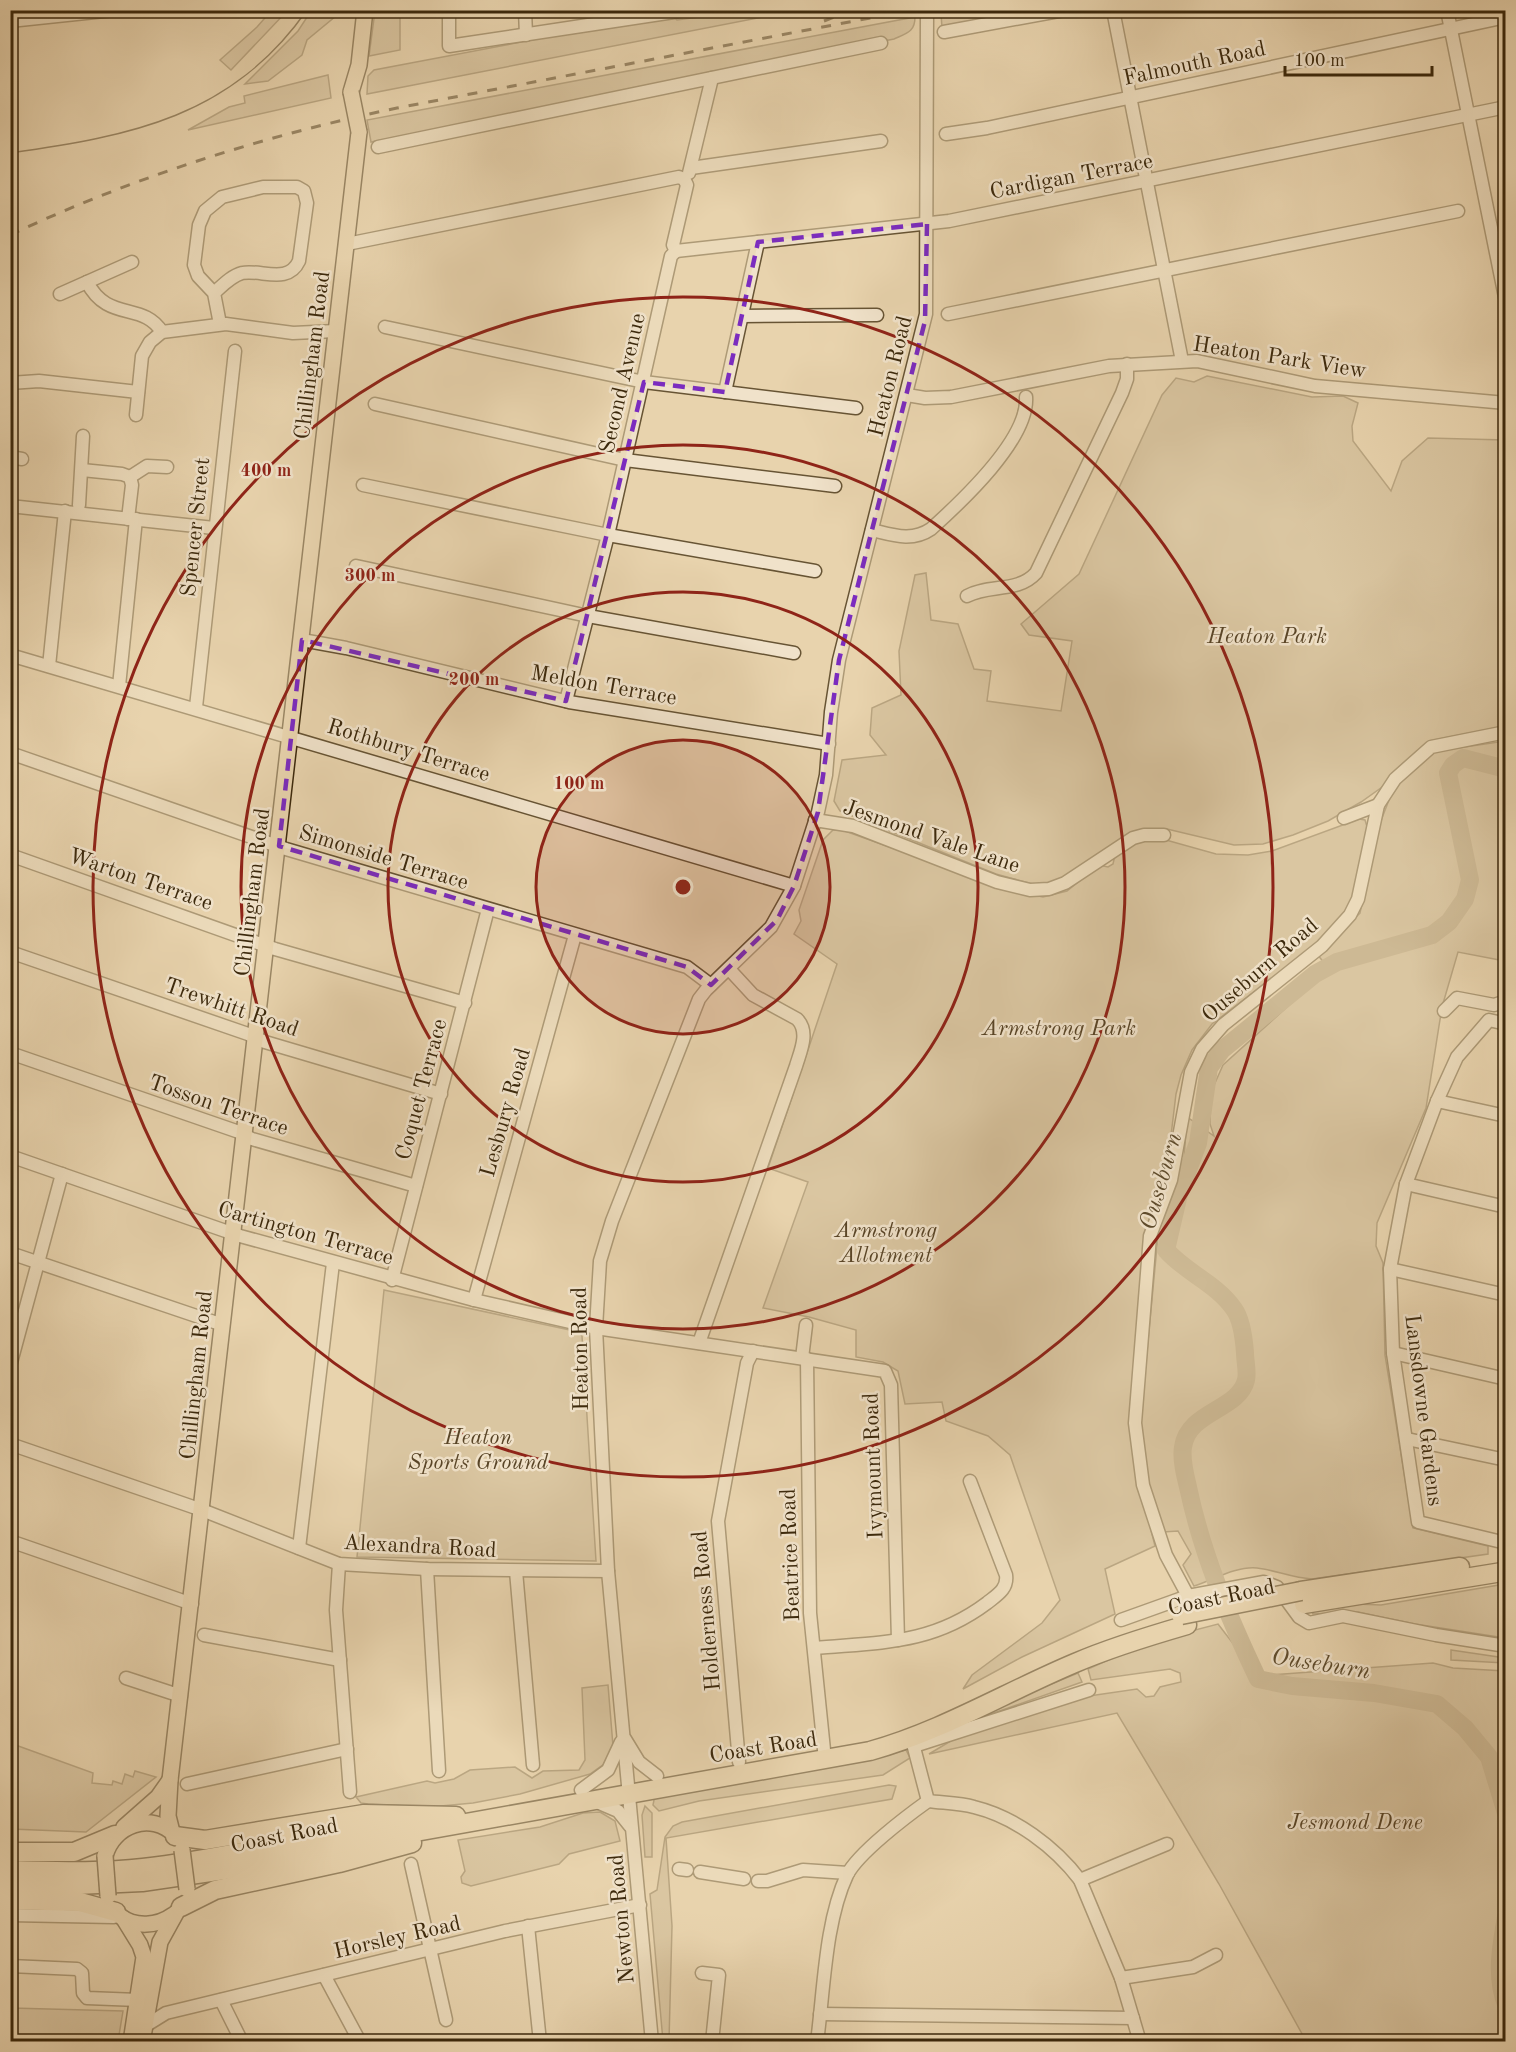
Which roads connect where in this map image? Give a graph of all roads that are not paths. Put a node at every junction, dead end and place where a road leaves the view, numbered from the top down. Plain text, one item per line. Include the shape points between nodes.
1 (114, 10) edge
2 (365, 10) edge
3 (449, 10) edge
4 (525, 10) edge
5 (687, 10) edge
6 (927, 10) edge
7 (1064, 10) edge
8 (1113, 10) edge
9 (1447, 10) edge
10 (643, 14) edge
11 (1506, 17) edge
12 (10, 21) edge
13 (1450, 28) junction
14 (944, 32) dead end
15 (526, 35) junction
16 (881, 43) dead end
17 (712, 78) junction
18 (1131, 97) junction
19 (1506, 107) edge
20 (1469, 115) junction
21 (946, 134) dead end
22 (881, 141) dead end
23 (378, 147) dead end
24 (687, 173) junction
25 (1148, 181) junction
26 (1458, 211) dead end
27 (927, 224) junction
28 (758, 242) junction
29 (347, 244) junction
30 (676, 251) junction
31 (132, 262) dead end
32 (1163, 271) junction
33 (87, 282) junction
34 (214, 293) junction
35 (60, 294) dead end
36 (1505, 296) edge
37 (948, 314) dead end
38 (877, 315) dead end
39 (742, 316) junction
40 (220, 324) junction
41 (385, 327) dead end
42 (336, 331) junction
43 (162, 332) junction
44 (235, 351) dead end
45 (1182, 361) junction
46 (1127, 364) junction
47 (644, 382) junction
48 (10, 383) edge
49 (138, 392) junction
50 (725, 392) junction
51 (907, 395) junction
52 (1026, 398) dead end
53 (1506, 403) edge
54 (375, 404) dead end
55 (856, 408) dead end
56 (136, 415) dead end
57 (83, 436) dead end
58 (625, 460) junction
59 (168, 467) dead end
60 (82, 470) junction
61 (130, 477) junction
62 (363, 485) dead end
63 (835, 486) dead end
64 (79, 505) dead end
65 (10, 506) edge
66 (65, 511) junction
67 (132, 519) junction
68 (214, 528) junction
69 (872, 530) junction
70 (608, 535) junction
71 (356, 566) dead end
72 (814, 571) dead end
73 (967, 596) dead end
74 (588, 616) junction
75 (302, 640) junction
76 (794, 653) dead end
77 (10, 655) edge
78 (49, 666) junction
79 (119, 686) junction
80 (566, 701) junction
81 (196, 707) junction
82 (1506, 732) edge
83 (291, 736) junction
84 (829, 744) junction
85 (10, 753) edge
86 (1378, 805) junction
87 (1344, 818) dead end
88 (815, 820) junction
89 (1164, 835) dead end
90 (279, 846) junction
91 (10, 855) edge
92 (794, 886) junction
93 (488, 909) junction
94 (575, 935) junction
95 (268, 945) junction
96 (10, 952) edge
97 (729, 969) junction
98 (711, 985) junction
99 (1506, 1001) edge
100 (465, 1003) junction
101 (1444, 1011) dead end
102 (1506, 1024) edge
103 (256, 1038) junction
104 (10, 1053) edge
105 (441, 1094) junction
106 (1437, 1101) junction
107 (1506, 1116) edge
108 (245, 1136) junction
109 (10, 1156) edge
110 (62, 1174) junction
111 (1406, 1184) junction
112 (417, 1186) junction
113 (1506, 1207) edge
114 (233, 1234) junction
115 (10, 1253) edge
116 (39, 1262) junction
117 (333, 1263) junction
118 (1390, 1269) junction
119 (392, 1280) junction
120 (1506, 1295) edge
121 (474, 1300) junction
122 (223, 1325) junction
123 (806, 1325) dead end
124 (596, 1328) junction
125 (699, 1343) junction
126 (12, 1350) edge
127 (753, 1351) junction
128 (1393, 1353) junction
129 (804, 1358) junction
130 (10, 1366) edge
131 (1506, 1379) edge
132 (1407, 1439) junction
133 (10, 1444) edge
134 (1506, 1460) edge
135 (970, 1481) dead end
136 (202, 1510) junction
137 (10, 1541) edge
138 (1506, 1543) edge
139 (299, 1548) junction
140 (339, 1564) junction
141 (1501, 1566) tunnel mouth
142 (427, 1569) junction
143 (516, 1571) junction
144 (608, 1571) junction
145 (1188, 1596) junction
146 (192, 1604) junction
147 (1121, 1620) dead end
148 (1184, 1620) junction
149 (204, 1635) dead end
150 (898, 1640) junction
151 (1506, 1646) edge
152 (815, 1648) junction
153 (340, 1660) junction
154 (126, 1678) dead end
155 (1089, 1690) dead end
156 (182, 1696) junction
157 (623, 1735) junction
158 (913, 1743) junction
159 (347, 1749) junction
160 (824, 1750) junction
161 (740, 1762) junction
162 (533, 1765) dead end
163 (439, 1771) dead end
164 (657, 1776) junction
165 (170, 1780) junction
166 (187, 1784) dead end
167 (628, 1787) junction
168 (350, 1792) dead end
169 (585, 1796) junction
170 (928, 1801) junction
171 (463, 1820) junction
172 (632, 1830) junction
173 (118, 1832) junction
174 (176, 1839) junction
175 (1167, 1844) dead end
176 (10, 1852) edge
177 (411, 1864) dead end
178 (10, 1870) edge
179 (700, 1872) dead end
180 (848, 1873) junction
181 (744, 1879) dead end
182 (1080, 1880) junction
183 (758, 1881) dead end
184 (10, 1883) edge
185 (10, 1900) edge
186 (181, 1903) junction
187 (640, 1905) junction
188 (117, 1911) junction
189 (10, 1915) edge
190 (528, 1926) junction
191 (430, 1949) junction
192 (1216, 1955) dead end
193 (10, 1966) edge
194 (702, 1973) dead end
195 (324, 1975) junction
196 (1121, 1978) junction
197 (221, 2000) junction
198 (144, 2001) junction
199 (166, 2013) junction
200 (820, 2014) junction
201 (1133, 2018) junction
202 (446, 2020) dead end
203 (145, 2026) junction
204 (131, 2042) edge
205 (142, 2042) edge
206 (242, 2042) edge
207 (360, 2042) edge
208 (540, 2042) edge
209 (652, 2042) edge
210 (712, 2042) edge
211 (817, 2042) edge
212 (1140, 2042) edge

1 - 12 street
2 - 29 main road, Chillingham Road, bridge via 351,92 359,132
3 - 15 street via 449,46
4 - 15 street
5 - 10 street
6 - 27 street, Heaton Road
7 - 14 street
8 - 18 street
9 - 13 street
10 - 15 street
11 - 13 street, Falmouth Road
13 - 18 street, Falmouth Road
13 - 20 street
16 - 17 street
17 - 23 street
17 - 24 street, Second Avenue
18 - 21 street, Falmouth Road
18 - 25 street
19 - 20 street, Cardigan Terrace
20 - 25 street, Cardigan Terrace
20 - 36 street
22 - 24 street
24 - 29 street
24 - 30 street, Second Avenue via 673,245
25 - 27 street, Cardigan Terrace
25 - 32 street
26 - 32 street
27 - 28 street, Cardigan Terrace
27 - 51 street, Heaton Road via 927,314
28 - 30 street, Cardigan Terrace
28 - 39 street
29 - 42 main road, Chillingham Road
30 - 47 street, Second Avenue via 671,256
31 - 33 street
32 - 37 street
32 - 45 street
33 - 35 street
33 - 43 street via 103,304 146,317
34 - 34 street via 198,276 194,265 198,225 205,211 222,197 263,187 301,188 307,198 295,268 282,275 240,273
34 - 40 street
38 - 39 street
39 - 50 street
40 - 42 street via 293,333
40 - 43 street
41 - 47 street
42 - 75 main road, Chillingham Road
43 - 49 street via 142,356
44 - 68 street, Spencer Street
45 - 46 street, Heaton Park View
45 - 53 street, Heaton Park View via 1212,363 1315,386
46 - 51 street, Heaton Park View via 951,397
46 - 73 street via 1122,393 1036,573 1018,585 980,590
47 - 50 street
47 - 58 street, Second Avenue
48 - 49 street via 39,381
49 - 56 street
50 - 55 street
51 - 69 street, Heaton Road
52 - 69 street via 1023,418 1003,455 931,529 904,538
54 - 58 street
57 - 60 street
58 - 63 street
58 - 70 street, Second Avenue
59 - 61 street via 147,466
60 - 61 street
60 - 64 street
61 - 67 street
62 - 70 street
65 - 66 street
66 - 67 street
66 - 78 street
67 - 68 street
67 - 79 street
68 - 81 street, Spencer Street
69 - 84 street, Heaton Road via 839,660
70 - 72 street
70 - 74 street, Second Avenue
71 - 74 street
74 - 76 street
74 - 80 street, Second Avenue
75 - 80 street, Meldon Terrace
75 - 83 main road, Chillingham Road
77 - 78 street, Rothbury Terrace
78 - 79 street, Rothbury Terrace
79 - 81 street, Rothbury Terrace
80 - 84 street, Meldon Terrace
81 - 83 street, Rothbury Terrace
82 - 86 street, Ouseburn Road via 1431,747 1395,779
83 - 90 main road, Chillingham Road
83 - 92 street, Rothbury Terrace
84 - 88 street, Heaton Road
85 - 90 street, Simonside Terrace
86 - 87 street
86 - 145 street, Ouseburn Road via 1358,899 1350,915 1317,950 1223,1025 1197,1060 1185,1091 1171,1180 1150,1236 1136,1413 1137,1451 1162,1546
88 - 89 street, Jesmond Vale Lane via 853,826 1005,885 1041,890 1065,883 1133,838
88 - 92 street, Heaton Road
90 - 93 street, Simonside Terrace
90 - 95 main road, Chillingham Road
91 - 95 street, Warton Terrace
92 - 97 street, Heaton Road via 771,927
93 - 94 street, Simonside Terrace
93 - 100 street, Coquet Terrace
94 - 98 street, Simonside Terrace via 687,967
94 - 121 street, Lesbury Road
95 - 100 street, Warton Terrace
95 - 103 main road, Chillingham Road
96 - 103 street, Trewhitt Road
97 - 98 street, Heaton Road
97 - 125 street via 749,992 800,1022 804,1034
98 - 124 street, Heaton Road via 688,1022 612,1221 600,1261
99 - 101 street via 1494,1005 1457,998
100 - 105 street, Coquet Terrace
102 - 106 street, Lansdowne Gardens via 1489,1020 1457,1057
103 - 105 street, Trewhitt Road
103 - 108 main road, Chillingham Road
104 - 108 street, Tosson Terrace
105 - 112 street, Coquet Terrace
106 - 107 street
106 - 111 street, Lansdowne Gardens
108 - 112 street, Tosson Terrace
108 - 114 main road, Chillingham Road
109 - 110 street, Cartington Terrace
110 - 114 street, Cartington Terrace
110 - 116 street
111 - 113 street
111 - 118 street, Lansdowne Gardens
112 - 119 street, Coquet Terrace
114 - 117 street, Cartington Terrace
114 - 122 main road, Chillingham Road
115 - 116 street
116 - 122 street
116 - 126 street
117 - 119 street, Cartington Terrace
117 - 139 street
118 - 120 street
118 - 128 street, Lansdowne Gardens
119 - 121 street, Cartington Terrace
121 - 124 street, Cartington Terrace
122 - 136 main road, Chillingham Road
123 - 129 street, Beatrice Road
124 - 125 street, Cartington Terrace
124 - 144 street, Heaton Road
125 - 127 street, Ivymount Road
126 - 130 street
127 - 129 street, Ivymount Road
127 - 161 street, Holderness Road via 747,1363 718,1521
128 - 131 street
128 - 132 street, Lansdowne Gardens
129 - 150 street, Ivymount Road via 879,1368 890,1379
129 - 152 street, Beatrice Road via 810,1613
132 - 134 street
132 - 138 street, Lansdowne Gardens via 1418,1522
133 - 136 street, Alexandra Road
135 - 150 street via 1006,1584 1000,1593 949,1628
136 - 139 street, Alexandra Road
136 - 146 main road, Chillingham Road
137 - 146 street
139 - 140 street, Alexandra Road
140 - 142 street, Alexandra Road
140 - 153 street via 336,1610
141 - 148 highway, Coast Road
142 - 143 street, Alexandra Road
142 - 163 street
143 - 144 street, Alexandra Road
143 - 162 street
144 - 157 street, Heaton Road
145 - 147 street
145 - 151 street via 1271,1583 1299,1617 1309,1623 1343,1616
146 - 156 main road, Chillingham Road
148 - 158 highway, Coast Road via 1073,1664
148 - 160 highway, Coast Road via 1120,1632 907,1729
149 - 153 street
150 - 152 street
152 - 160 street, Beatrice Road
153 - 159 street
154 - 156 street
155 - 158 street
156 - 165 main road, Chillingham Road
157 - 164 street, Heaton Road via 639,1762
157 - 167 street, Heaton Road
157 - 169 street via 608,1770
158 - 167 highway, Coast Road
158 - 170 street
159 - 166 street
159 - 168 street
160 - 161 highway, Coast Road
161 - 164 highway, Coast Road
164 - 167 highway, Coast Road
165 - 173 main road via 158,1797
165 - 174 main road, Chillingham Road via 168,1816
167 - 169 highway, Coast Road
167 - 172 street, Newton Road
169 - 171 highway, Coast Road
169 - 172 street via 614,1808
170 - 180 street via 895,1824
170 - 182 street via 975,1807 1018,1825 1059,1856
171 - 174 highway via 364,1814 205,1840
171 - 178 highway, Coast Road via 376,1827 142,1868
171 - 184 highway, Coast Road via 231,1869 142,1882
171 - 186 highway via 349,1861 215,1890
172 - 187 street, Newton Road
173 - 174 main road via 141,1824
173 - 176 highway via 74,1851
173 - 188 main road, bridge via 105,1856
174 - 186 main road, bridge
175 - 182 street
177 - 191 street
179 - 181 street
180 - 183 street via 803,1870
180 - 200 street via 836,1908
182 - 196 street
185 - 188 highway via 80,1902
186 - 188 main road via 154,1923 138,1924
186 - 198 main road via 160,1942
187 - 190 street, Horsley Road
187 - 209 street, Newton Road
188 - 189 street
188 - 198 main road via 143,1952
190 - 191 street, Horsley Road
190 - 208 street
191 - 195 street, Horsley Road
191 - 202 street
192 - 196 street via 1193,1967
193 - 198 street via 76,1969 82,1973 83,1994 87,1998
194 - 210 street via 719,1975
195 - 197 street, Horsley Road
195 - 207 street
196 - 201 street
197 - 199 street, Horsley Road
197 - 206 street
198 - 199 street
198 - 203 main road
198 - 204 main road
199 - 203 street, Horsley Road
200 - 201 street
200 - 211 street
201 - 212 street
203 - 205 main road

